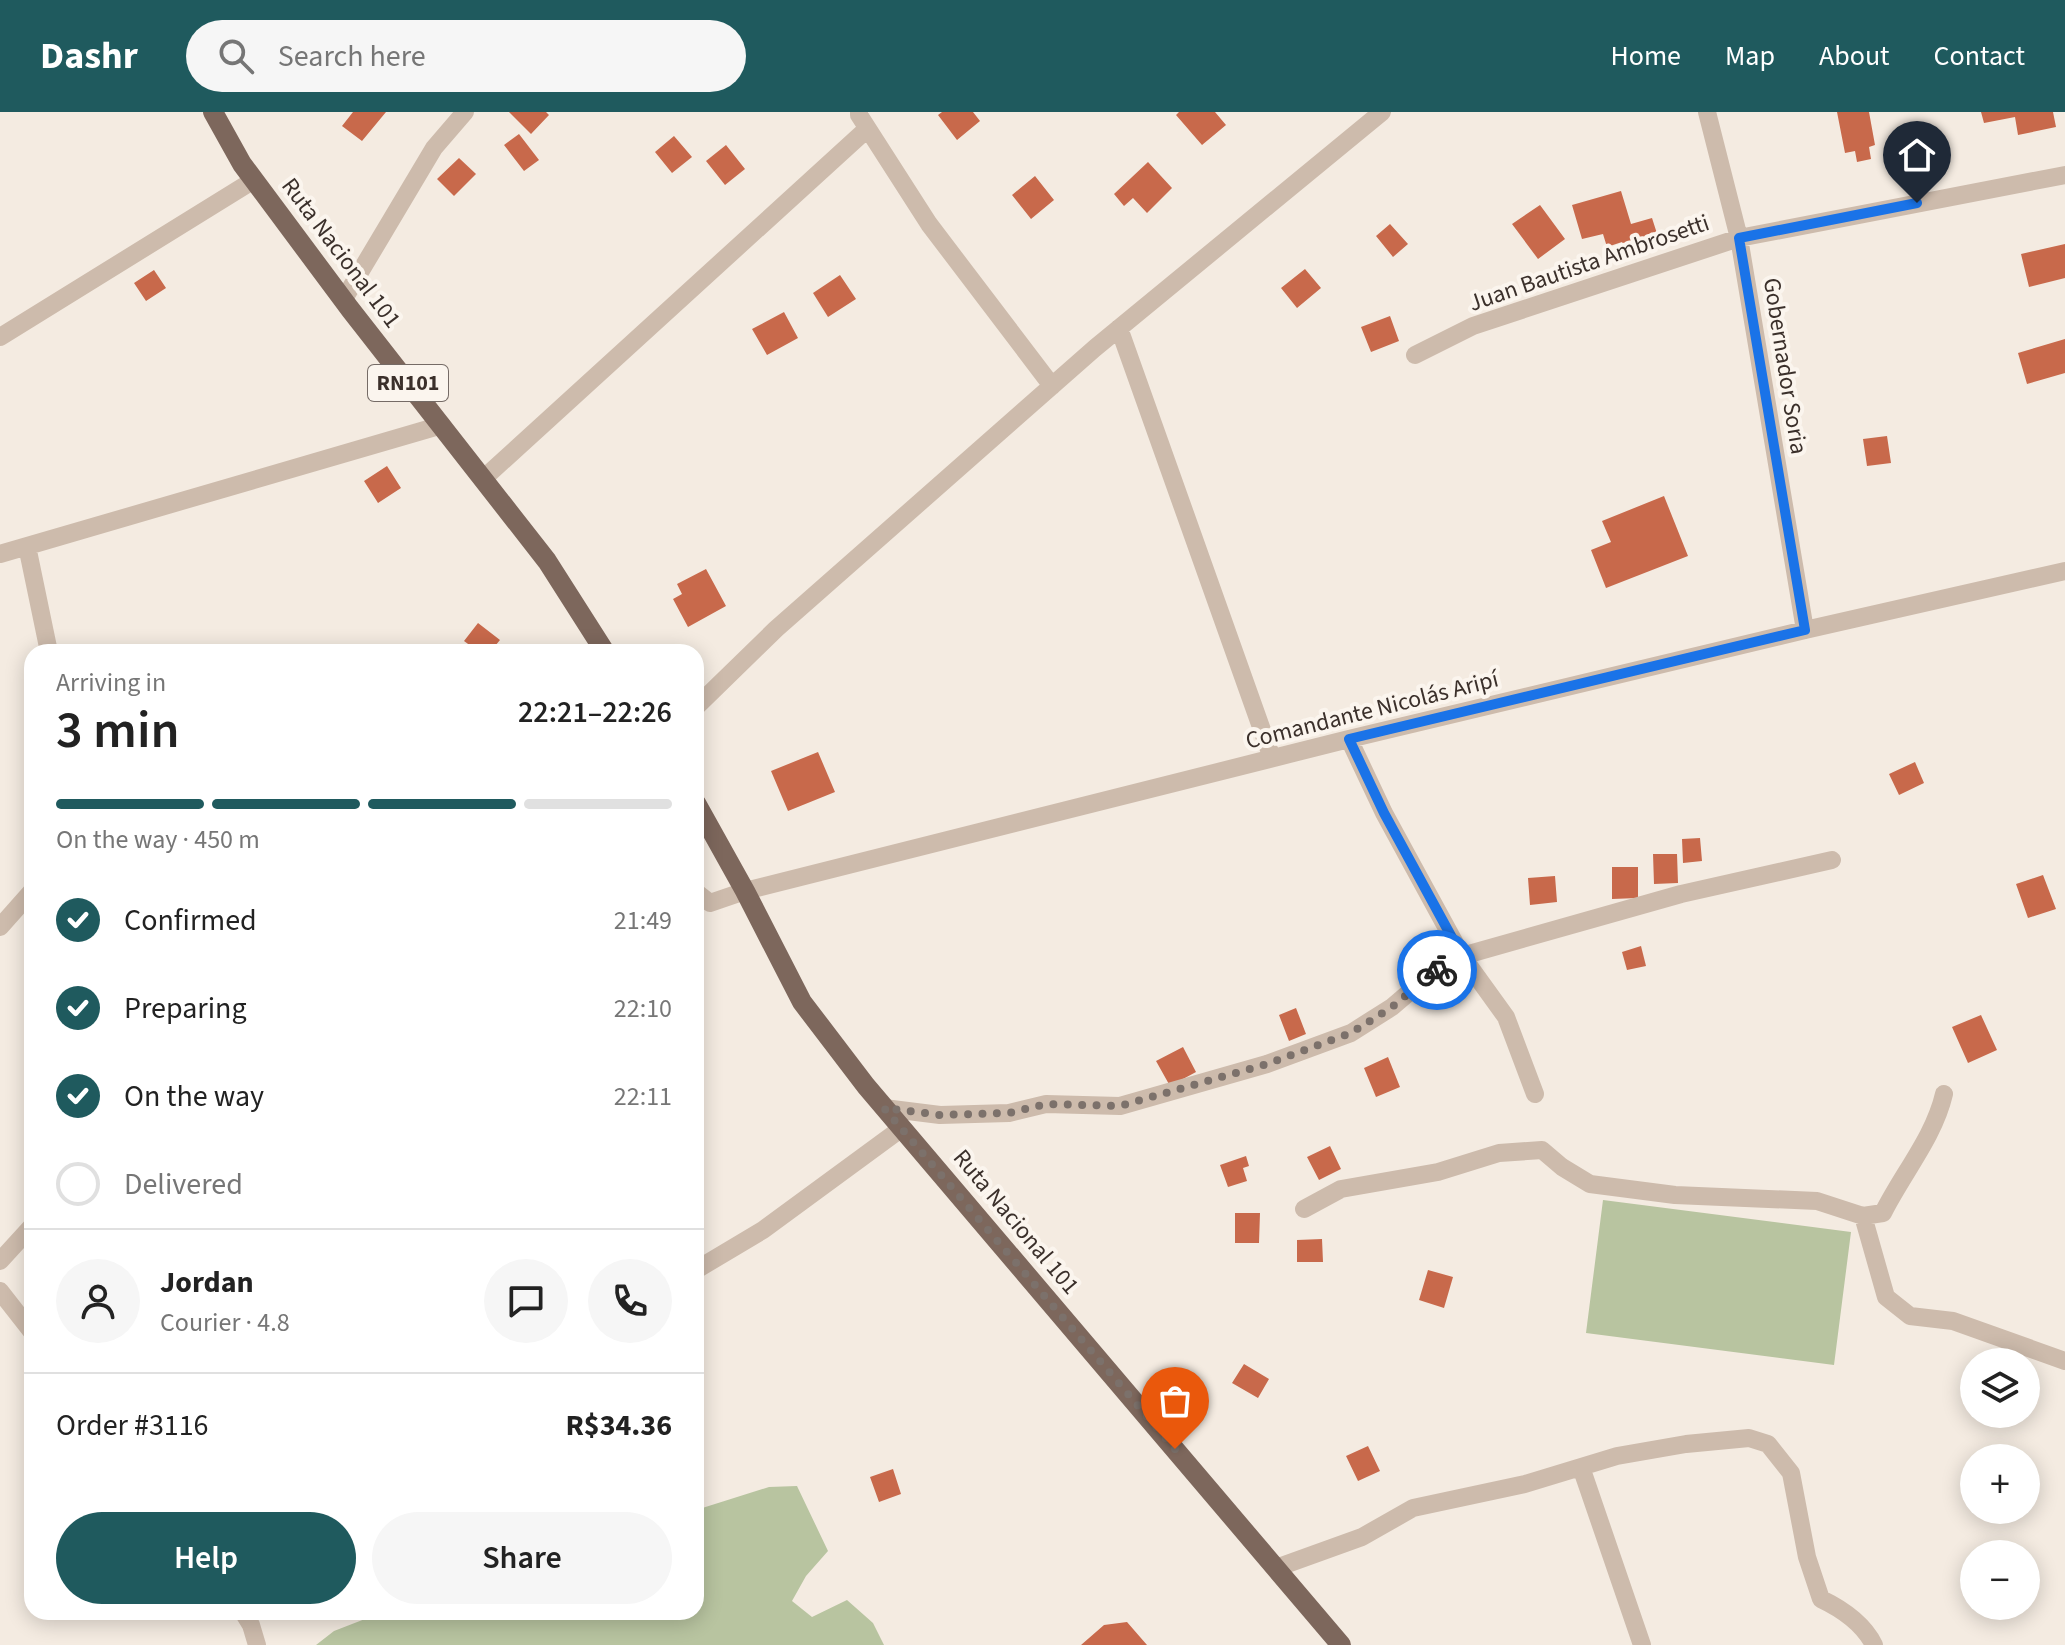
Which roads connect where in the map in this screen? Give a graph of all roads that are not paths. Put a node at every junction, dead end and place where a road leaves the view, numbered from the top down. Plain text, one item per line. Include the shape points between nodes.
1 (213, 112) edge
2 (465, 112) edge
3 (1382, 112) edge
4 (1707, 112) edge
5 (863, 120) edge
6 (2065, 175) edge
7 (254, 180) junction
8 (1739, 238) junction
9 (344, 299) junction
10 (1119, 328) junction
11 (0, 337) edge
12 (1415, 355) dead end
13 (1052, 386) junction
14 (442, 425) junction
15 (483, 479) junction
16 (27, 546) junction
17 (0, 554) edge
18 (2065, 571) edge
19 (1805, 630) junction
20 (47, 644) edge
21 (600, 644) edge
22 (704, 699) edge
23 (1349, 739) junction
24 (1272, 758) junction
25 (704, 817) edge
26 (1832, 860) dead end
27 (745, 891) junction
28 (704, 898) edge
29 (24, 900) edge
30 (0, 927) edge
31 (1462, 956) junction
32 (1535, 1094) dead end
33 (1944, 1094) dead end
34 (884, 1108) junction
35 (902, 1128) junction
36 (1304, 1209) dead end
37 (1863, 1216) junction
38 (24, 1235) edge
39 (0, 1261) edge
40 (704, 1265) edge
41 (0, 1291) edge
42 (24, 1322) edge
43 (2065, 1361) edge
44 (1581, 1467) junction
45 (1276, 1568) junction
46 (248, 1620) edge
47 (257, 1645) edge
48 (1341, 1645) edge
49 (1642, 1645) edge
50 (1874, 1645) edge

1 - 7 main road, Ruta Nacional 101 / RN101
2 - 9 street via 434,148
3 - 10 street
4 - 8 street, Gobernador Soria
5 - 13 street via 929,224
5 - 15 street
6 - 8 street, Juan Bautista Ambrosetti
7 - 9 main road, Ruta Nacional 101 / RN101
7 - 11 street
8 - 12 street, Juan Bautista Ambrosetti via 1473,326
8 - 19 street, Gobernador Soria
9 - 14 main road, Ruta Nacional 101 / RN101
10 - 13 street
10 - 24 street
13 - 22 street via 776,629
14 - 15 main road, Ruta Nacional 101 / RN101
14 - 16 street
15 - 21 main road, Ruta Nacional 101 / RN101 via 547,561
16 - 17 street
16 - 20 street
18 - 19 street, Comandante Nicolás Aripí
19 - 23 street, Comandante Nicolás Aripí
23 - 24 street, Comandante Nicolás Aripí
23 - 31 street
24 - 27 street, Comandante Nicolás Aripí
25 - 27 main road, Ruta Nacional 101
26 - 31 street via 1681,894
27 - 28 street, Comandante Nicolás Aripí via 710,903
27 - 34 main road, Ruta Nacional 101 via 802,1002
29 - 30 street
31 - 32 street via 1506,1017
31 - 34 street via 1351,1033 1267,1064 1120,1106 1046,1104 1009,1113 940,1115
33 - 37 street via 1928,1135 1883,1213
34 - 35 main road, Ruta Nacional 101
35 - 40 street via 763,1230
35 - 45 main road, Ruta Nacional 101
36 - 37 street via 1341,1189 1438,1172 1499,1153 1542,1150 1590,1184 1675,1195 1817,1201
37 - 43 street via 1886,1297 1910,1316 1953,1321
38 - 39 street
41 - 42 street
44 - 45 street via 1413,1508 1362,1537
44 - 49 street
44 - 50 street via 1686,1444 1749,1438 1768,1444 1791,1473 1821,1599 1843,1610
45 - 48 main road, Ruta Nacional 101
46 - 47 street

